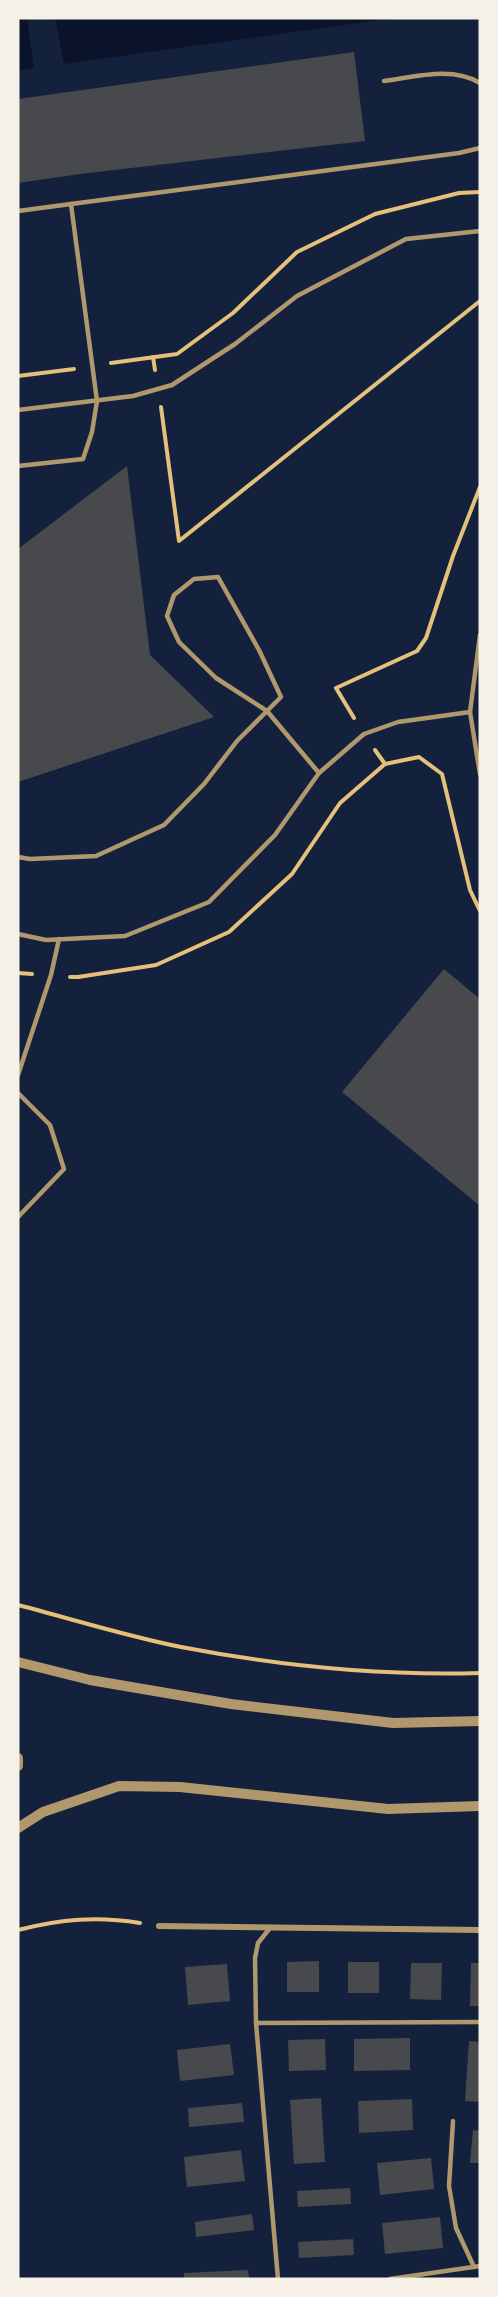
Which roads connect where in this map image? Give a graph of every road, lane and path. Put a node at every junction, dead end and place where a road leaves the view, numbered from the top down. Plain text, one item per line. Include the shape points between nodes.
1 (384, 81) dead end
2 (480, 83) edge
3 (480, 148) edge
4 (480, 192) edge
5 (71, 204) junction
6 (18, 211) edge
7 (480, 231) edge
8 (480, 301) edge
9 (153, 357) junction
10 (93, 366) junction
11 (18, 376) edge
12 (159, 389) junction
13 (97, 401) junction
14 (18, 410) edge
15 (18, 466) edge
16 (480, 487) edge
17 (480, 635) edge
18 (267, 711) junction
19 (470, 712) junction
20 (364, 734) junction
21 (385, 764) junction
22 (319, 773) junction
23 (480, 774) edge
24 (18, 857) edge
25 (480, 911) edge
26 (18, 934) edge
27 (59, 939) junction
28 (18, 972) edge
29 (51, 975) junction
30 (18, 1075) edge
31 (18, 1093) edge
32 (18, 1217) edge
33 (18, 1605) edge
34 (18, 1662) edge
35 (480, 1673) edge
36 (480, 1720) edge
37 (18, 1758) edge
38 (18, 1766) edge
39 (480, 1806) edge
40 (18, 1828) edge
41 (159, 1926) joint
42 (270, 1928) junction
43 (18, 1930) edge
44 (480, 1930) edge
45 (480, 2022) edge
46 (256, 2023) junction
47 (453, 2121) dead end
48 (477, 2267) edge
49 (278, 2279) edge
50 (390, 2279) edge

1 - 2 lane via 446,73
3 - 5 lane
4 - 9 path via 459,193 375,214 297,252 233,313 177,354
5 - 6 lane
5 - 10 lane
7 - 12 lane via 406,239 297,296 235,344 172,385
8 - 12 path via 179,542
9 - 10 path
9 - 12 path
10 - 11 path
10 - 13 lane
12 - 13 lane
13 - 14 lane
13 - 15 lane via 83,459
16 - 20 path via 426,638 417,651 336,688
17 - 19 lane
18 - 18 lane via 281,697 230,598 218,577 194,579 174,595 167,616 180,642 216,678
18 - 22 lane
18 - 24 lane via 164,825 96,856
19 - 20 lane via 398,722
19 - 23 lane
20 - 21 path
20 - 22 lane
21 - 25 path via 419,757 442,774 470,890
21 - 29 path via 340,803 292,874 229,933 156,965 78,977
22 - 27 lane via 275,835 209,902 125,936
26 - 27 lane
27 - 29 lane
28 - 29 path
29 - 30 lane
31 - 32 lane via 50,1125 64,1169
33 - 35 path via 180,1647 290,1665 418,1675
34 - 36 street via 90,1680 231,1704 393,1723
37 - 38 street
39 - 40 street via 388,1809 180,1787 119,1786 43,1812
41 - 42 street
41 - 43 path via 113,1919 54,1921
42 - 44 street
42 - 46 lane via 258,1943 255,1958
45 - 46 lane
46 - 49 lane
47 - 48 lane via 449,2186 456,2228
48 - 50 lane

